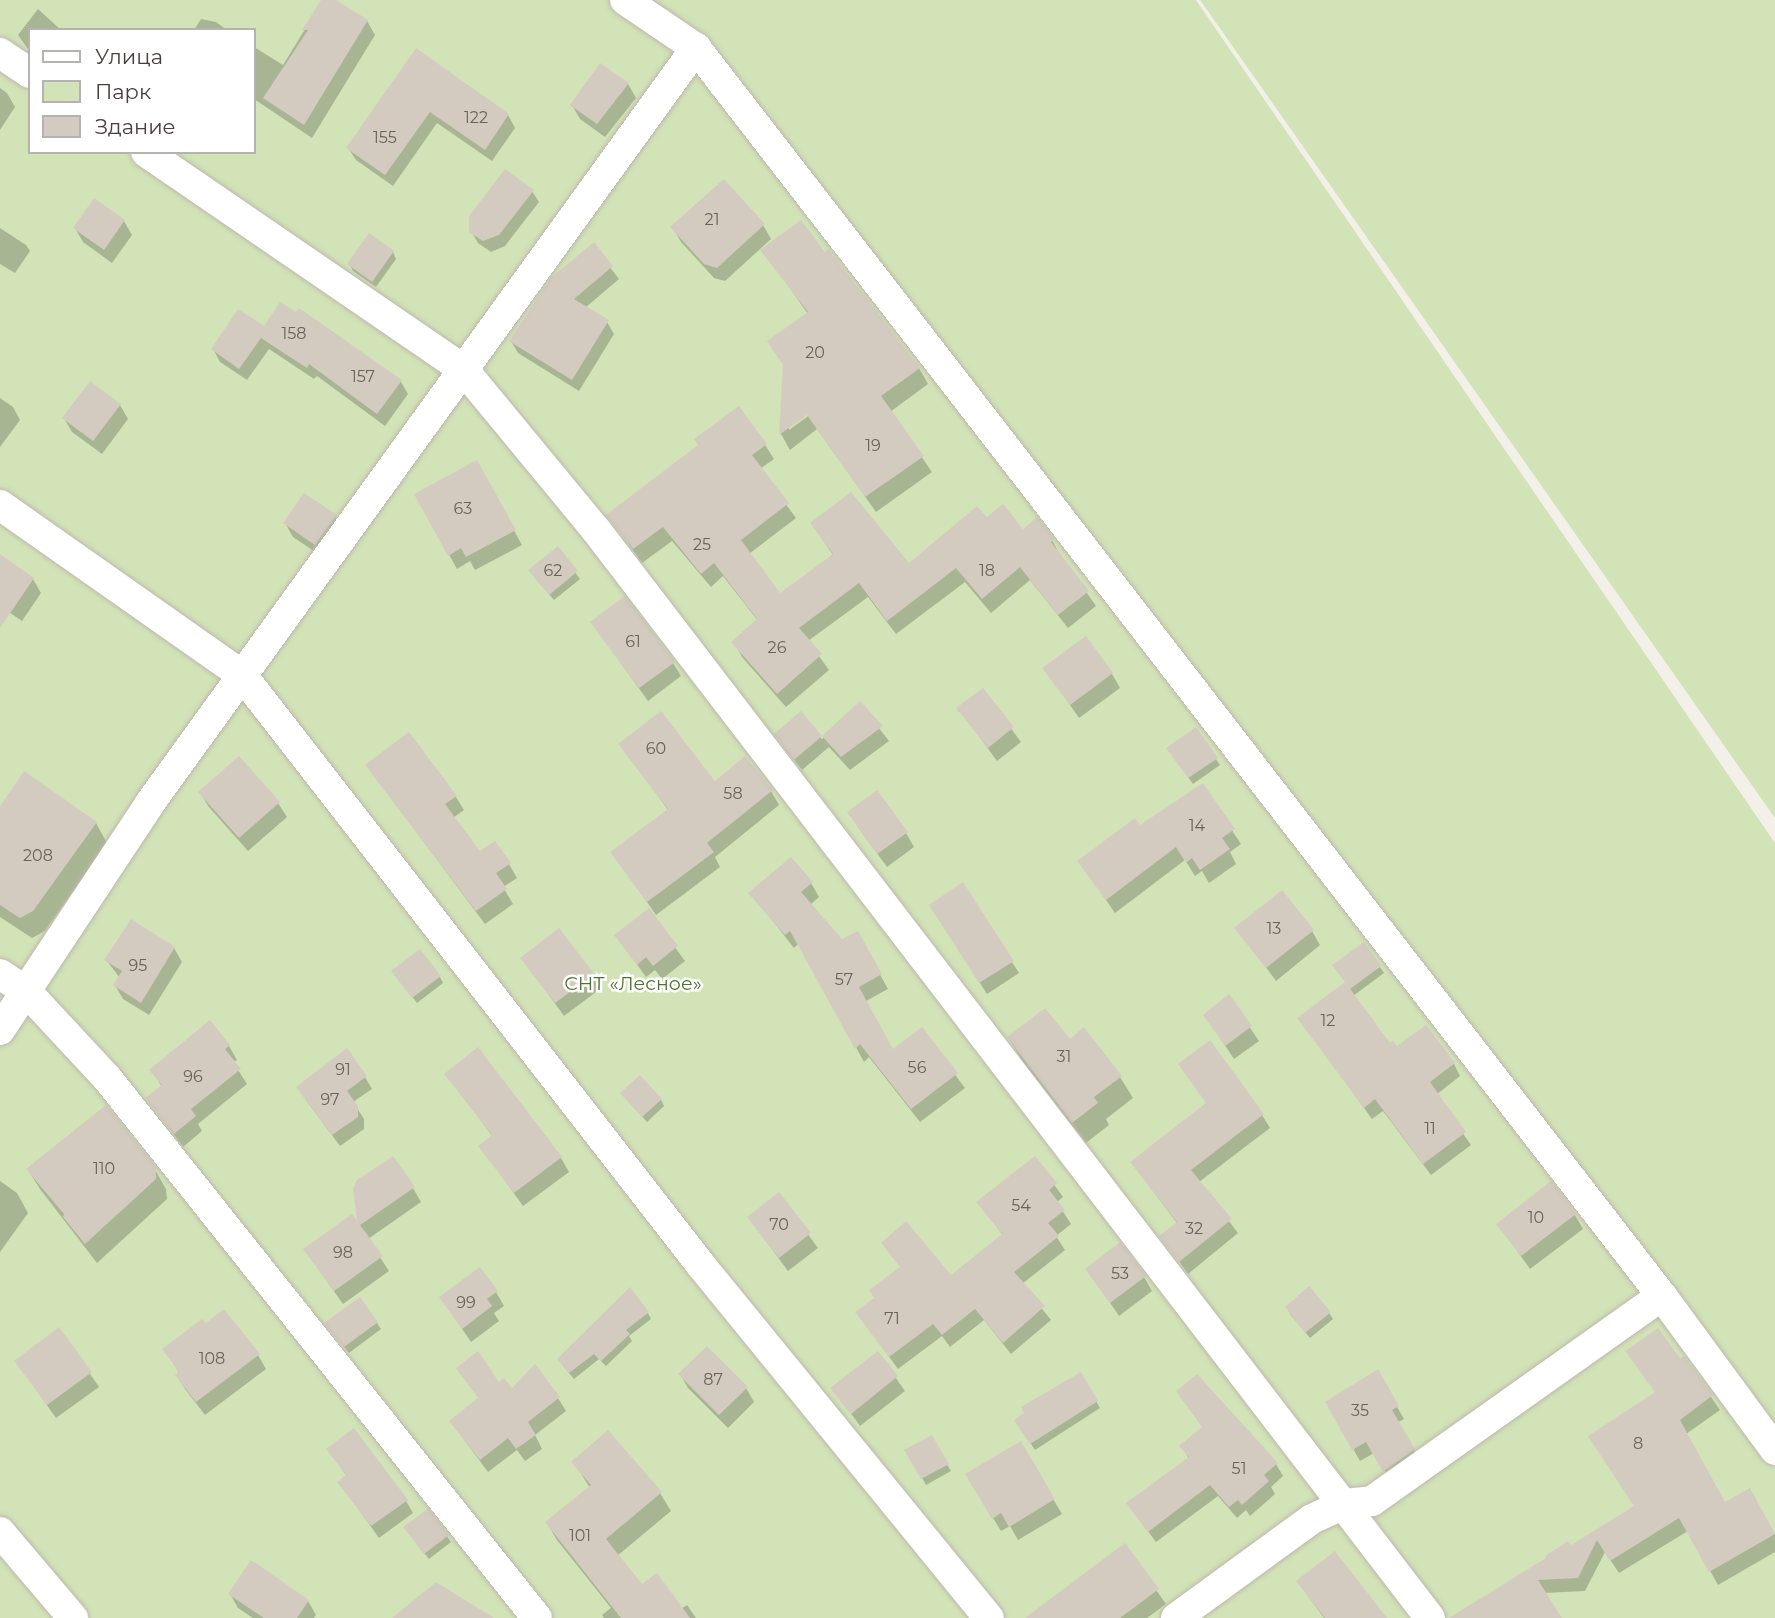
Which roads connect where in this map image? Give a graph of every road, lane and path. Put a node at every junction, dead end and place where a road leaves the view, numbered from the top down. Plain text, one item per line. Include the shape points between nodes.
1 (625, 0) edge
2 (696, 48) junction
3 (0, 53) edge
4 (28, 72) edge
5 (149, 154) edge
6 (464, 370) junction
7 (0, 505) edge
8 (242, 675) junction
9 (0, 974) edge
10 (27, 992) junction
11 (0, 1030) edge
12 (1662, 1296) junction
13 (1775, 1450) edge
14 (1344, 1504) junction
15 (0, 1532) edge
16 (73, 1618) edge
17 (537, 1618) edge
18 (989, 1618) edge
19 (1176, 1618) edge
20 (1430, 1618) edge

1 - 2 street
2 - 6 street
2 - 12 street
3 - 4 street
5 - 6 street
6 - 8 street
6 - 14 street via 596,530
7 - 8 street
8 - 10 street via 150,803
8 - 18 street via 699,1264
9 - 10 street
10 - 11 street
10 - 17 street via 107,1078
12 - 13 street
12 - 14 street via 1372,1501
14 - 19 street via 1312,1518
14 - 20 street
15 - 16 street

